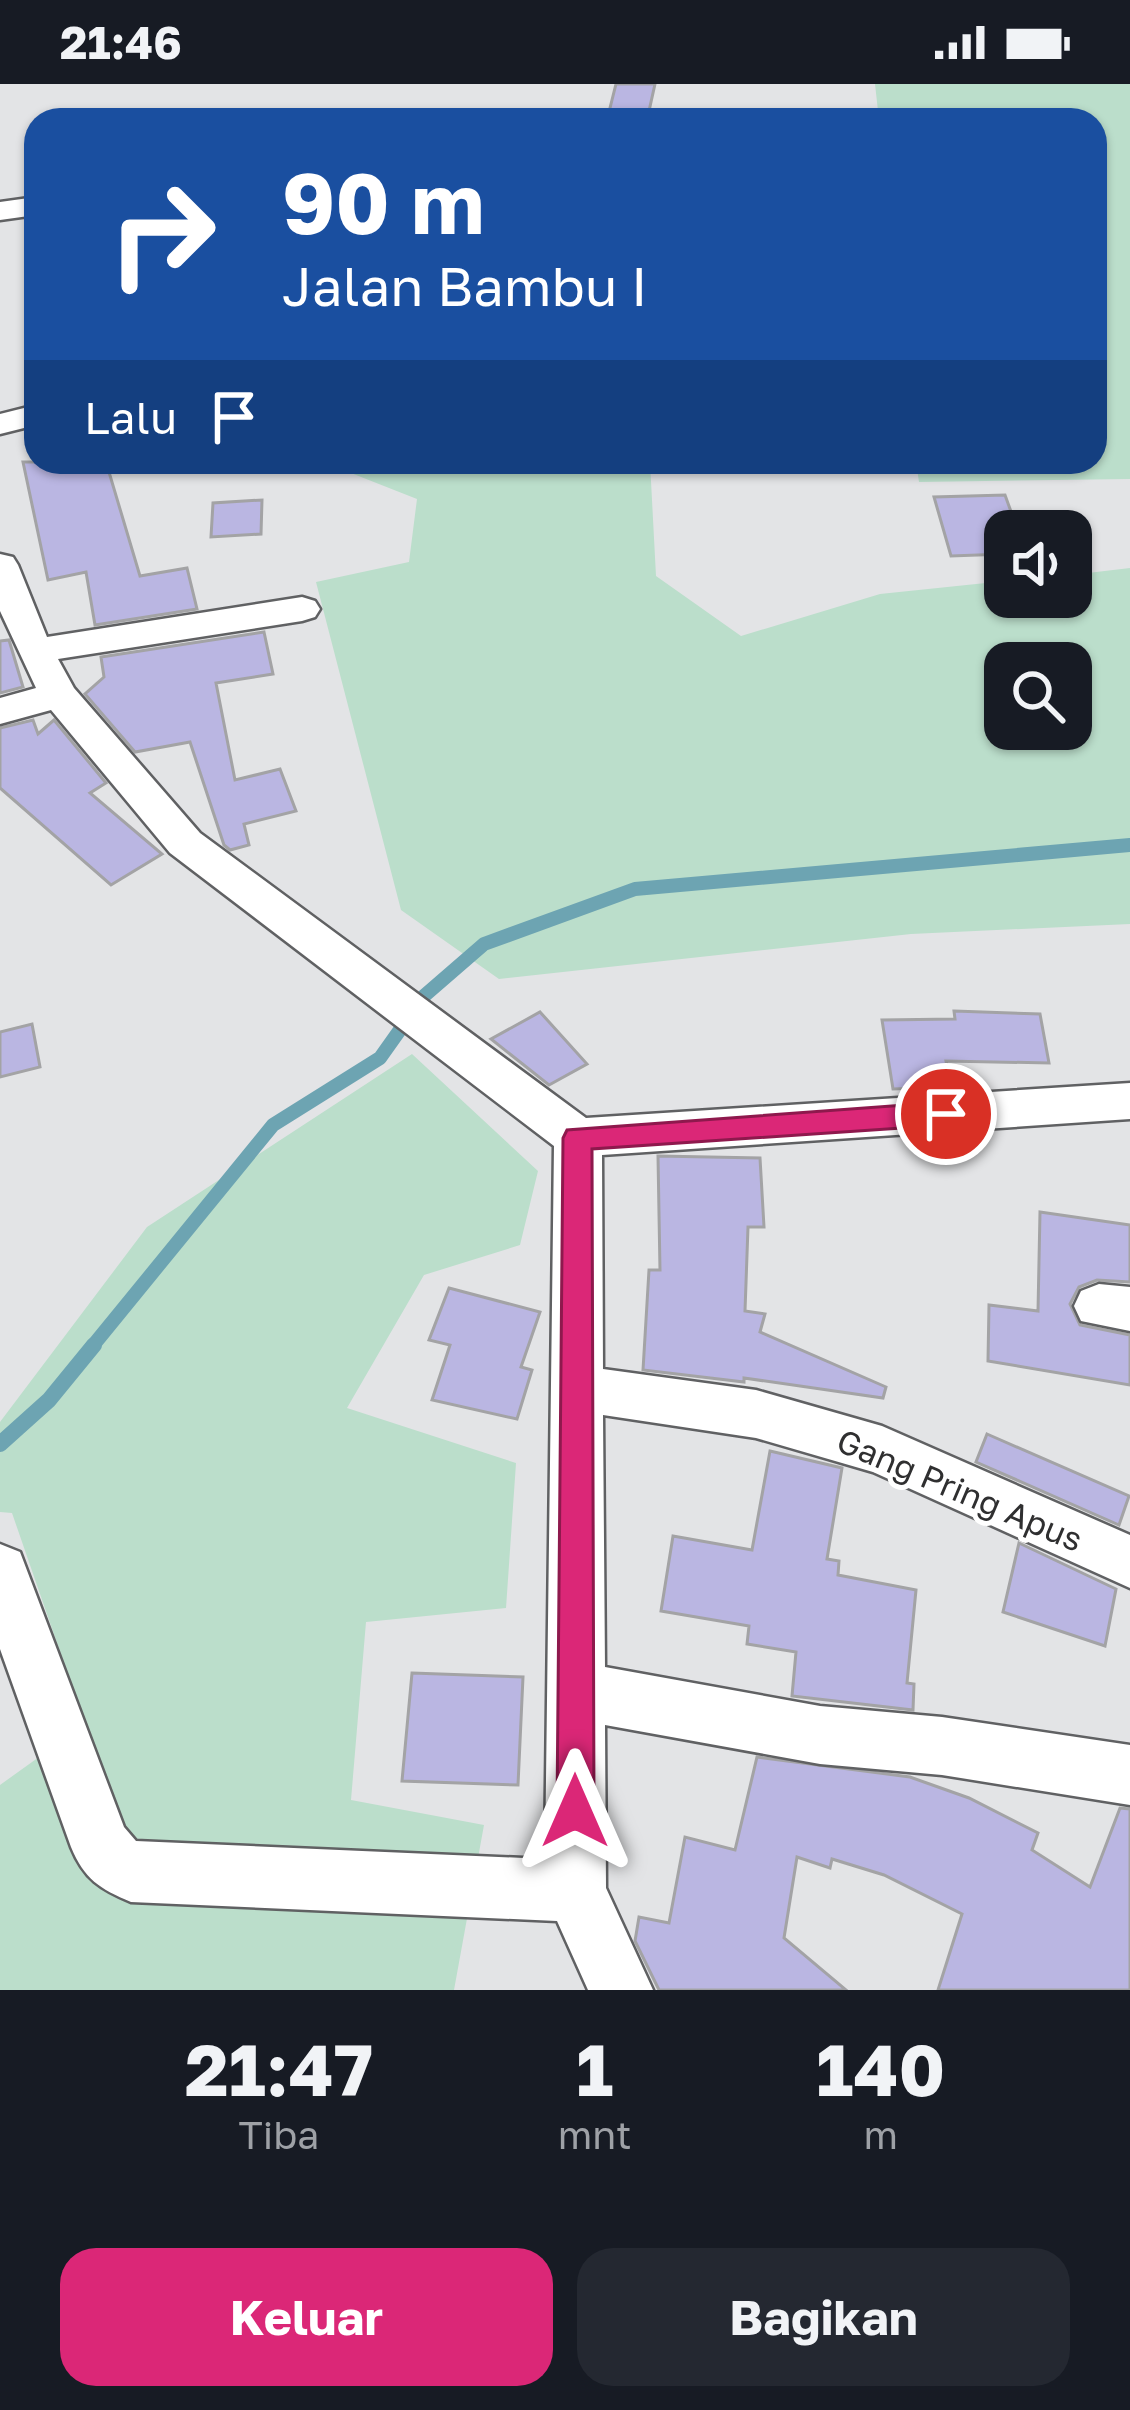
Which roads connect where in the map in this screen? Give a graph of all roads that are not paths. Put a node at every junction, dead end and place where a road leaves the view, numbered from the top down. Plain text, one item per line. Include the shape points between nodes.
1 (0, 566) edge
2 (302, 609) dead end
3 (34, 650) junction
4 (59, 695) junction
5 (0, 711) edge
6 (1130, 1101) edge
7 (578, 1138) junction
8 (576, 1388) junction
9 (1130, 1562) edge
10 (0, 1571) edge
11 (575, 1691) junction
12 (1130, 1775) edge
13 (575, 1891) junction
14 (621, 1990) edge

1 - 3 street
2 - 3 street
3 - 4 street
4 - 5 street
4 - 7 street via 185,843
6 - 7 street
7 - 8 street
8 - 9 street, Gang Pring Apus via 756,1414 882,1450
8 - 11 street
10 - 13 street via 101,1847 116,1864 131,1871
11 - 12 street via 820,1735
11 - 13 street
13 - 14 street

